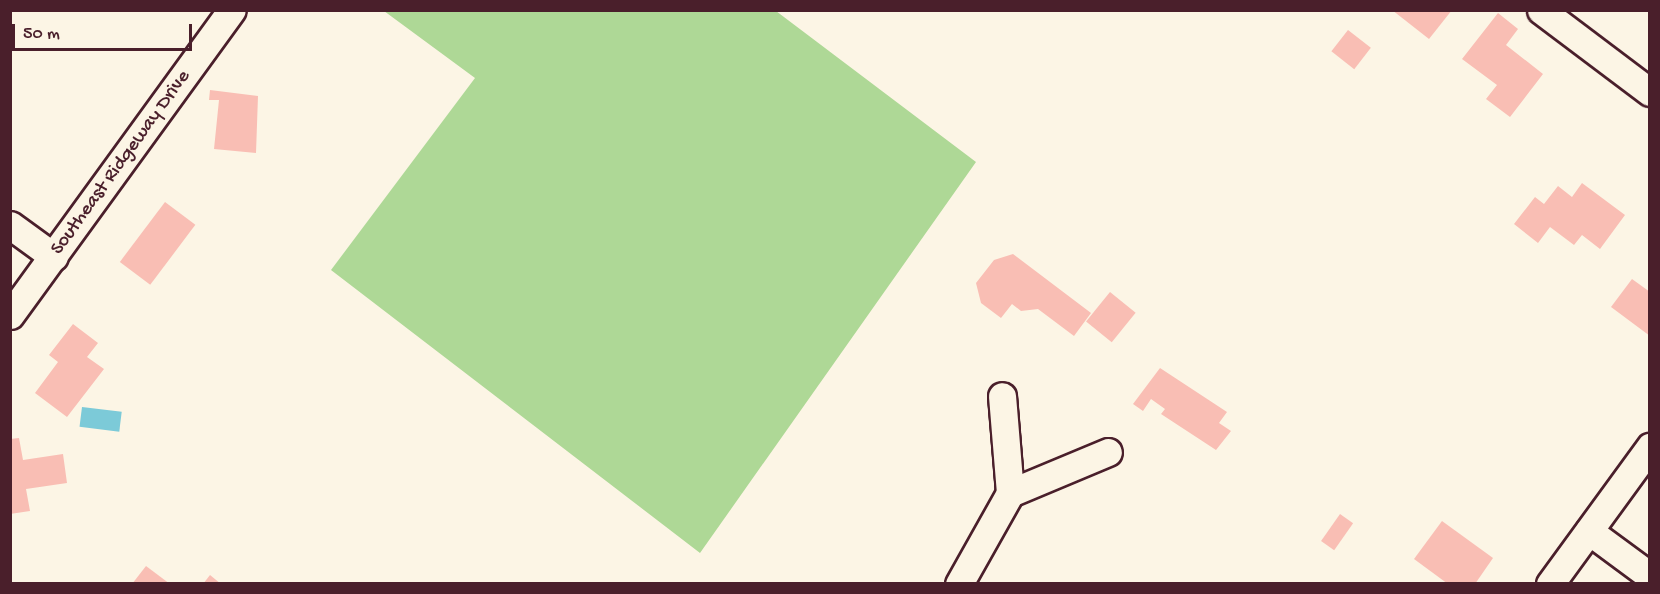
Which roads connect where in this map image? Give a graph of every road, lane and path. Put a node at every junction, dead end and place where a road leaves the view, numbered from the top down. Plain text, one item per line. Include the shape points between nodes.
1 (232, 10) edge
2 (1541, 10) edge
3 (1650, 92) edge
4 (10, 225) edge
5 (54, 257) junction
6 (10, 315) edge
7 (1002, 396) dead end
8 (1650, 447) edge
9 (1108, 452) dead end
10 (1010, 493) junction
11 (1589, 531) junction
12 (1650, 576) edge
13 (959, 584) edge
14 (1550, 584) edge

1 - 5 street, Southeast Ridgeway Drive
2 - 3 street
4 - 5 street
5 - 6 street, Southeast Ridgeway Drive
7 - 10 street
8 - 11 street
9 - 10 street
10 - 13 street
11 - 12 street
11 - 14 street

